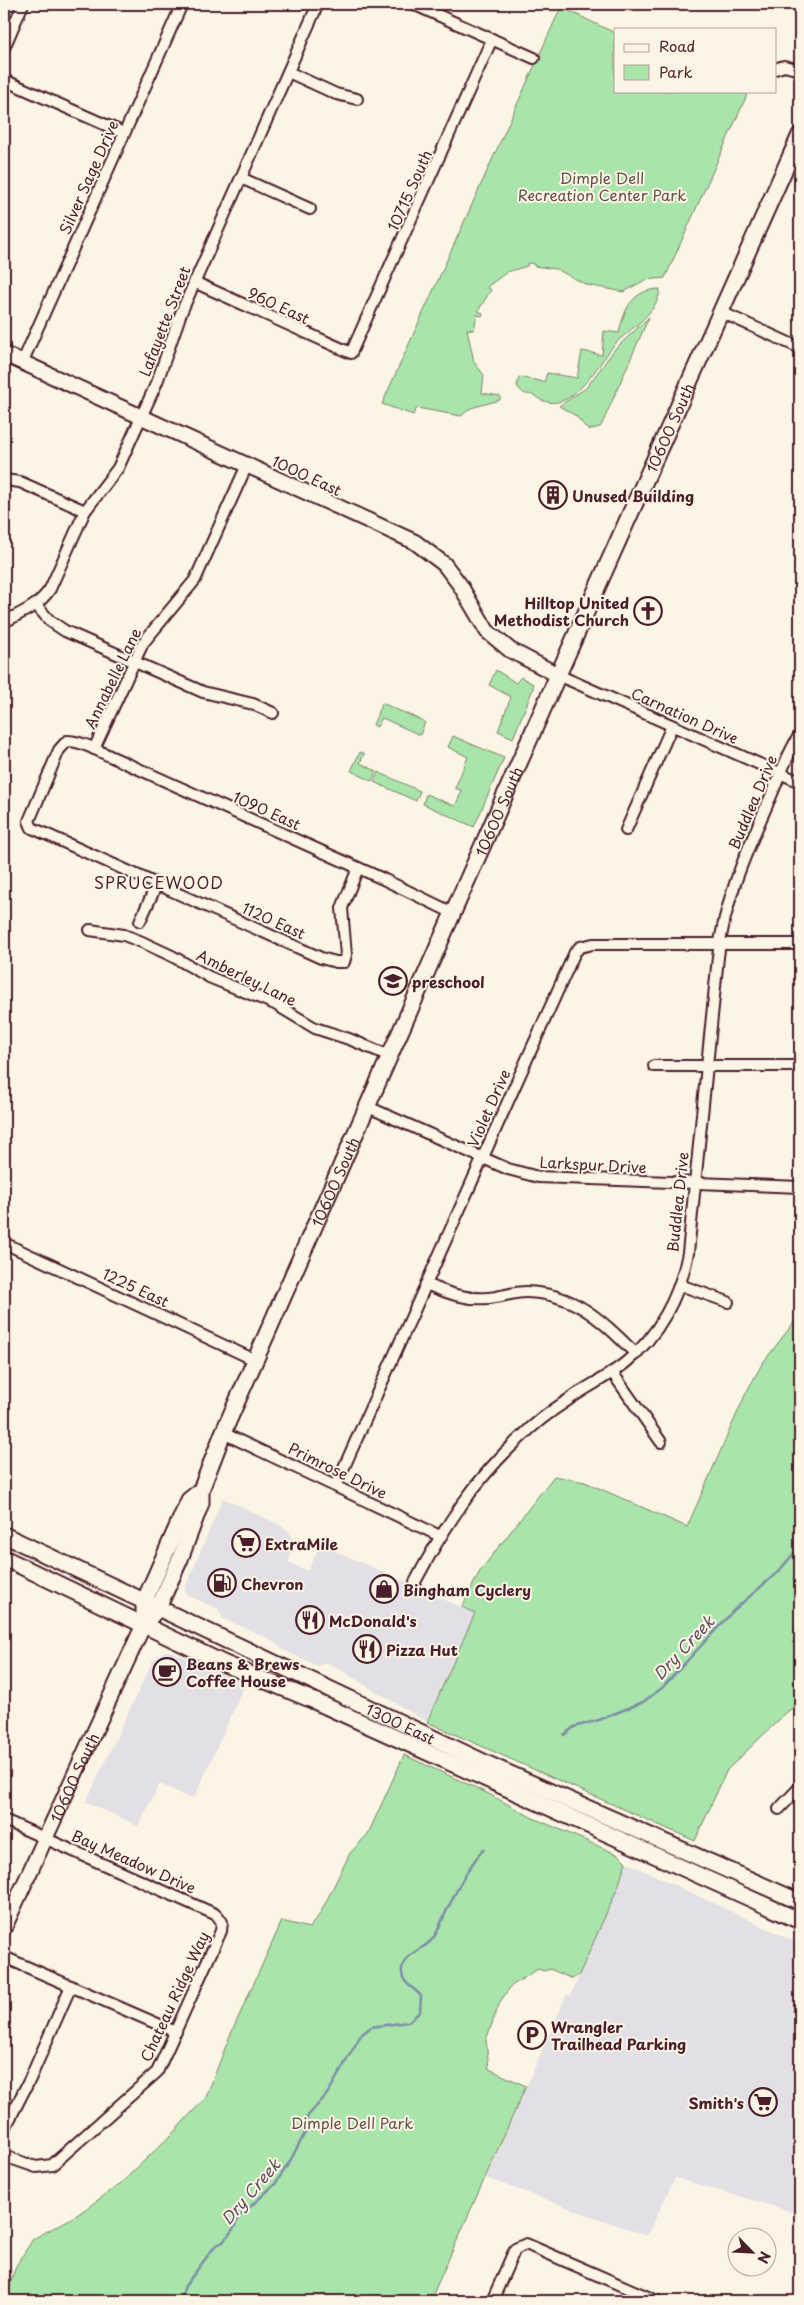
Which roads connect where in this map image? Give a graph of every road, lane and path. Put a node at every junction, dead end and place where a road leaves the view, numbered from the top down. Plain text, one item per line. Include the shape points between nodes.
1 (23, 4) edge
2 (182, 4) edge
3 (318, 4) edge
4 (413, 4) edge
5 (492, 39) junction
6 (4, 48) edge
7 (534, 58) dead end
8 (776, 69) edge
9 (800, 70) edge
10 (288, 72) junction
11 (4, 80) edge
12 (358, 99) dead end
13 (124, 134) junction
14 (800, 135) edge
15 (240, 178) junction
16 (310, 208) dead end
17 (194, 282) junction
18 (721, 312) junction
19 (800, 348) edge
20 (351, 353) joint
21 (4, 354) edge
22 (22, 363) junction
23 (141, 417) junction
24 (247, 465) junction
25 (4, 480) edge
26 (85, 511) junction
27 (36, 605) junction
28 (4, 622) edge
29 (134, 662) junction
30 (558, 675) junction
31 (273, 713) dead end
32 (672, 726) junction
33 (800, 734) edge
34 (94, 749) junction
35 (781, 773) junction
36 (800, 782) edge
37 (30, 825) joint
38 (626, 830) dead end
39 (358, 868) junction
40 (157, 884) junction
41 (453, 913) junction
42 (140, 921) dead end
43 (90, 930) dead end
44 (720, 944) junction
45 (800, 944) edge
46 (390, 1056) junction
47 (654, 1066) dead end
48 (707, 1066) junction
49 (800, 1066) edge
50 (368, 1107) junction
51 (482, 1158) junction
52 (694, 1183) junction
53 (800, 1187) edge
54 (4, 1243) edge
55 (426, 1284) junction
56 (680, 1285) junction
57 (728, 1302) dead end
58 (636, 1354) junction
59 (255, 1360) junction
60 (612, 1372) junction
61 (223, 1432) junction
62 (661, 1442) dead end
63 (336, 1485) junction
64 (201, 1490) junction
65 (4, 1535) edge
66 (440, 1536) junction
67 (4, 1558) edge
68 (416, 1582) dead end
69 (144, 1602) junction
70 (158, 1608) junction
71 (143, 1626) junction
72 (800, 1787) edge
73 (779, 1810) dead end
74 (4, 1820) edge
75 (46, 1838) junction
76 (800, 1902) edge
77 (800, 1921) edge
78 (222, 1922) joint
79 (4, 1928) edge
80 (4, 1957) edge
81 (71, 1986) junction
82 (176, 2032) junction
83 (4, 2130) edge
84 (4, 2156) edge
85 (492, 2301) edge
86 (657, 2301) edge

1 - 6 street
2 - 13 street, Silver Sage Drive
3 - 10 street, Lafayette Street
4 - 5 street
5 - 7 street
5 - 20 street, 10715 South
8 - 9 street via 784,66
10 - 12 street via 336,94
10 - 15 street, Lafayette Street
11 - 13 street
13 - 22 street, Silver Sage Drive
14 - 18 main road, 10600 South
15 - 16 street
15 - 17 street, Lafayette Street
17 - 20 street, 960 East
17 - 23 street, Lafayette Street
18 - 19 street
18 - 30 main road, 10600 South
21 - 22 street, 1000 East
22 - 23 street, 1000 East
23 - 24 street, 1000 East
23 - 26 street, Lafayette Street via 112,478
24 - 29 street, Annabelle Lane via 195,580 155,627
24 - 30 street, 1000 East via 415,542 430,552 460,585 487,631 510,650
25 - 26 street via 20,482
26 - 27 street, Lafayette Street via 50,589
27 - 28 street, Lafayette Street
27 - 29 street via 57,627
29 - 31 street via 203,692 254,704
29 - 34 street, Annabelle Lane
30 - 32 street, Carnation Drive
30 - 41 main road, 10600 South
32 - 35 street, Carnation Drive
32 - 38 street
33 - 35 street, Buddlea Drive
34 - 37 street, 1090 East via 67,741 56,755 30,816
34 - 39 street, 1090 East
35 - 36 street, Carnation Drive
35 - 44 street, Buddlea Drive via 739,872
37 - 40 street, 1120 East
39 - 40 street, 1120 East via 342,908 344,962 321,958
39 - 41 street, 1090 East
40 - 42 street
41 - 46 main road, 10600 South
43 - 46 street, Amberley Lane via 142,942 208,977 275,1004 314,1028
44 - 45 street, Violet Drive
44 - 48 street, Buddlea Drive
44 - 51 street, Violet Drive via 580,946 571,958
46 - 50 main road, 10600 South
47 - 48 street
48 - 49 street
48 - 52 street, Buddlea Drive
50 - 51 street, Larkspur Drive
50 - 59 main road, 10600 South
51 - 52 street, Larkspur Drive via 538,1177
51 - 55 street, Violet Drive
52 - 53 street, Larkspur Drive
52 - 56 street, Buddlea Drive via 688,1252
54 - 59 street, 1225 East
55 - 58 street via 460,1297 490,1298 526,1292 563,1299 599,1318
55 - 63 street, Violet Drive
56 - 57 street
56 - 58 street, Buddlea Drive via 663,1320
58 - 60 street, Buddlea Drive
59 - 61 main road, 10600 South
60 - 62 street
60 - 66 street, Buddlea Drive via 567,1400 521,1437 476,1485
61 - 63 street, Primrose Drive
61 - 64 main road, 10600 South
63 - 66 street, Primrose Drive
64 - 69 main road, 10600 South via 189,1500
64 - 70 main road, 10600 South via 200,1503 180,1559
65 - 69 main road, 1300 East
66 - 68 street, Buddlea Drive
67 - 71 main road, 1300 East
69 - 70 main road, 1300 East
69 - 71 main road, 10600 South
70 - 71 main road, 10600 South
70 - 76 main road, 1300 East via 492,1766
71 - 75 street, 10600 South
71 - 77 main road, 1300 East
72 - 73 street
74 - 75 street, Bay Meadow Drive
75 - 78 street, Bay Meadow Drive via 218,1915
75 - 79 street, 10600 South
78 - 82 street, Chateau Ridge Way via 221,1931
80 - 81 street
81 - 82 street
81 - 83 street
82 - 84 street, Chateau Ridge Way via 157,2072 57,2162 36,2168
85 - 86 street via 513,2254 519,2246 526,2244

